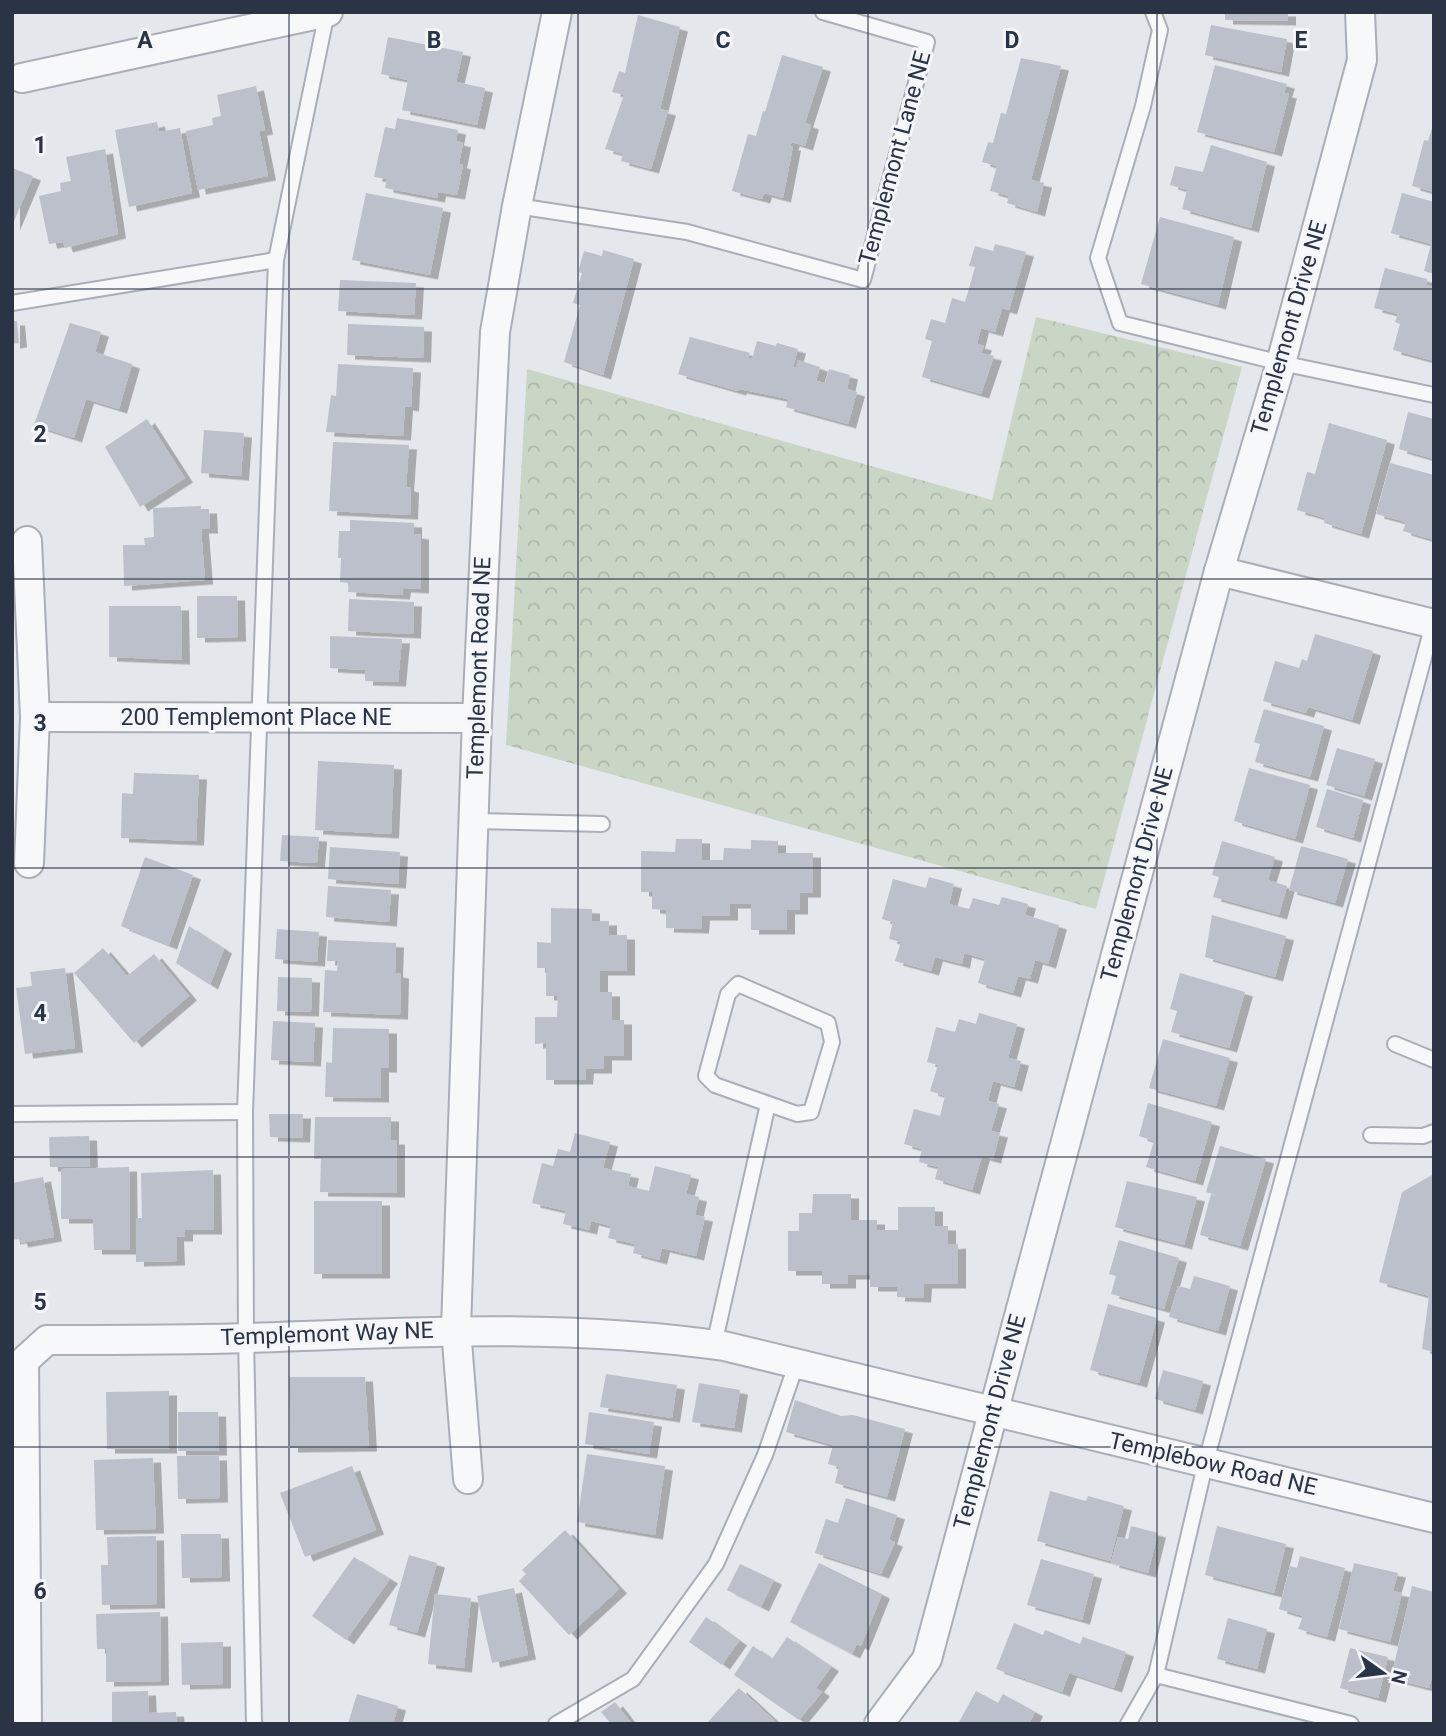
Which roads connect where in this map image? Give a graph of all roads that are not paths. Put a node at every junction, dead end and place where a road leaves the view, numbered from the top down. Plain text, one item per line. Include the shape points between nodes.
1 (327, 12) edge
2 (557, 12) edge
3 (823, 12) edge
4 (1153, 12) edge
5 (1360, 12) edge
6 (22, 78) dead end
7 (517, 206) junction
8 (276, 260) junction
9 (12, 303) edge
10 (1281, 363) junction
11 (1434, 395) edge
12 (27, 541) dead end
13 (1219, 570) junction
14 (1434, 624) edge
15 (35, 716) junction
16 (257, 718) junction
17 (477, 718) junction
18 (474, 821) junction
19 (601, 824) dead end
20 (29, 863) dead end
21 (1395, 1044) dead end
22 (1434, 1060) edge
23 (768, 1104) junction
24 (245, 1112) junction
25 (12, 1114) edge
26 (1434, 1132) edge
27 (1371, 1135) dead end
28 (456, 1329) junction
29 (246, 1338) junction
30 (714, 1345) junction
31 (796, 1365) junction
32 (993, 1409) junction
33 (1205, 1465) junction
34 (468, 1479) dead end
35 (1434, 1518) edge
36 (1156, 1675) junction
37 (27, 1724) edge
38 (254, 1724) edge
39 (556, 1724) edge
40 (879, 1724) edge
41 (1128, 1724) edge
42 (1351, 1724) edge

1 - 6 street
1 - 8 lane
2 - 7 street, Templemont Road NE
3 - 7 lane, Templemont Lane NE via 927,41 863,279 687,232
4 - 10 lane via 1160,30 1143,106 1098,258 1121,323
5 - 10 street, Templemont Drive NE via 1362,60
7 - 17 street, Templemont Road NE via 495,332
8 - 9 lane
8 - 16 lane
10 - 11 lane
10 - 13 street, Templemont Drive NE
12 - 15 street
13 - 14 street
13 - 32 street, Templemont Drive NE
14 - 33 lane
15 - 16 street, 200 Templemont Place NE
15 - 20 street
16 - 17 street, 200 Templemont Place NE
16 - 24 lane
17 - 18 street, Templemont Road NE
18 - 19 lane
18 - 28 street, Templemont Road NE
21 - 22 lane
23 - 23 lane via 797,1114 811,1112 832,1042 828,1023 738,984 728,994 706,1076 715,1086
23 - 30 lane
24 - 25 lane
24 - 29 lane
26 - 27 lane
28 - 29 street, Templemont Way NE
28 - 30 street, Templemont Way NE via 634,1334
28 - 34 street, Templemont Road NE
29 - 37 street, Templemont Way NE via 47,1340 24,1361
29 - 38 lane
30 - 31 street, Templemont Way NE
31 - 32 street, Templemont Way NE
31 - 39 lane via 765,1455 716,1563 633,1679
32 - 33 street, Templebow Road NE
32 - 40 street, Templemont Drive NE via 927,1659
33 - 35 street, Templebow Road NE
33 - 36 lane
36 - 41 lane
36 - 42 lane

